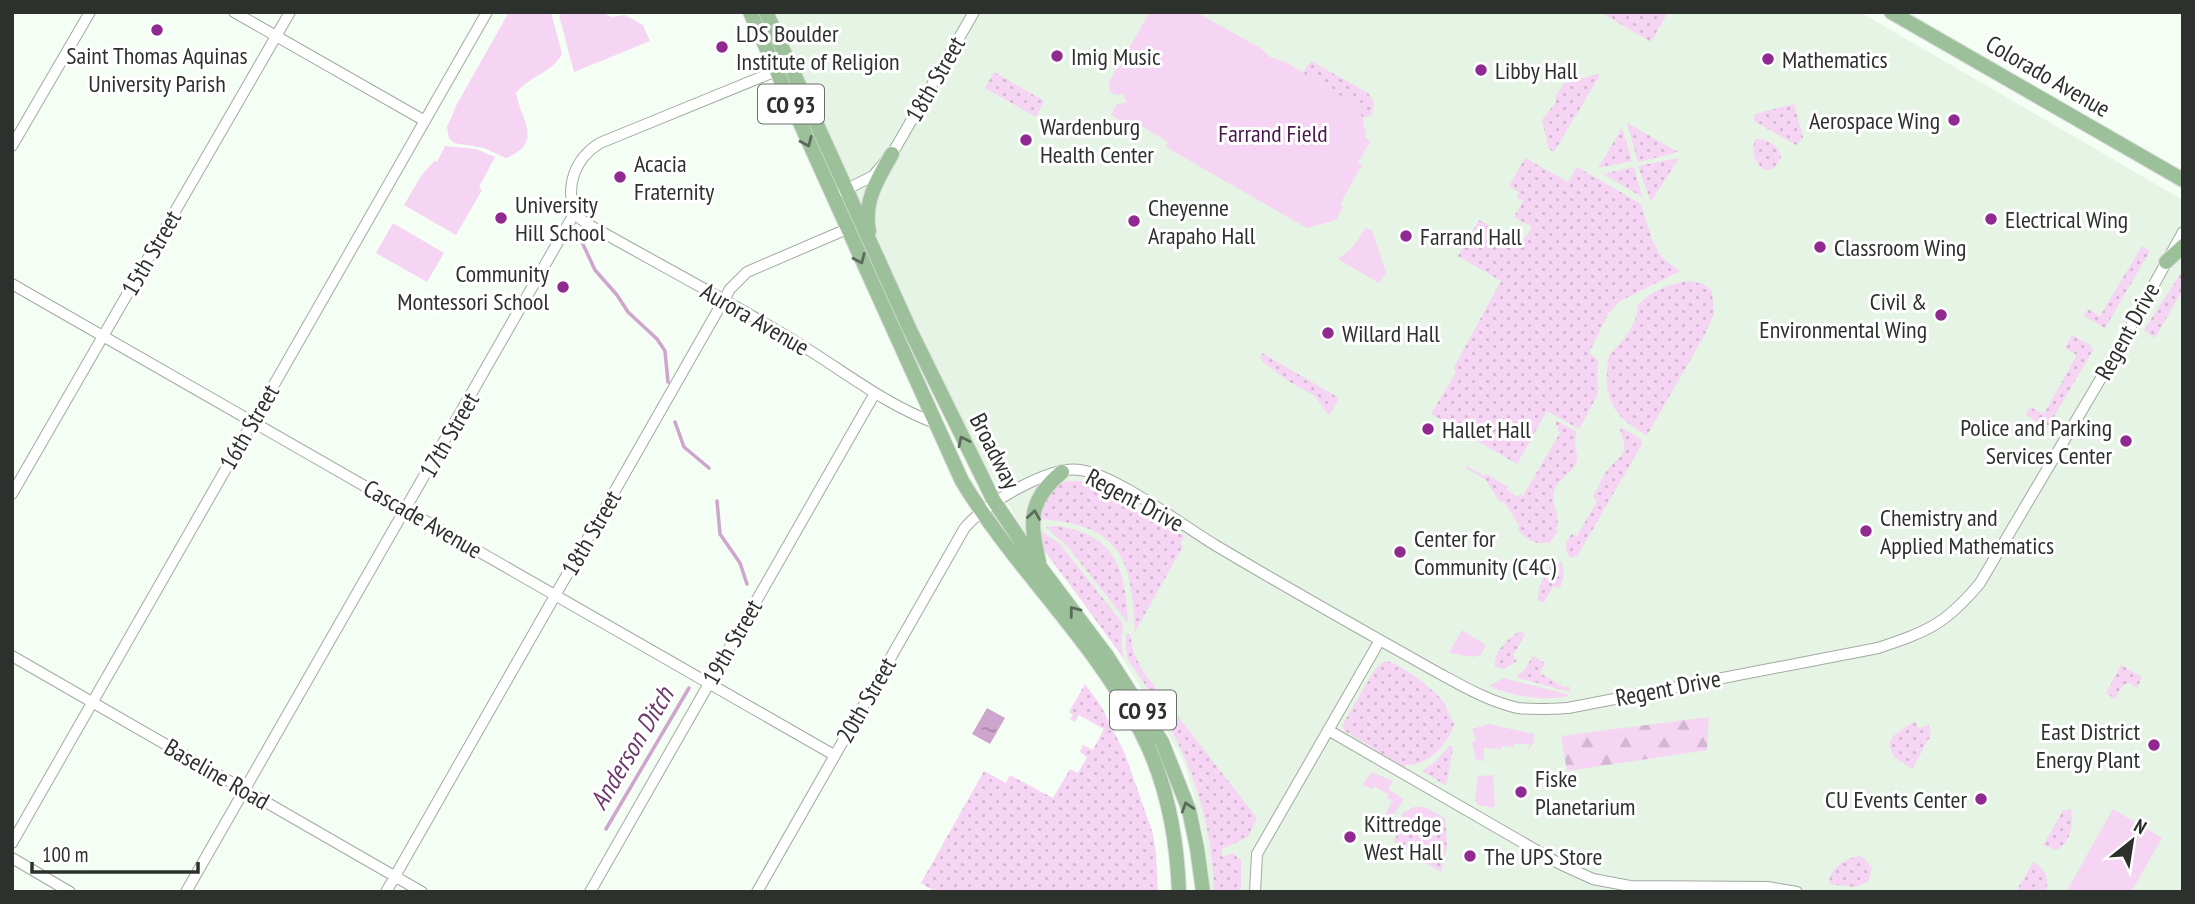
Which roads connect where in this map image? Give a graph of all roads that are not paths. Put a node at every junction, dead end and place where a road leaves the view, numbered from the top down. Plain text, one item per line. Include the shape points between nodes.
1 (90, 12) edge
2 (234, 12) edge
3 (290, 12) edge
4 (487, 12) edge
5 (750, 12) edge
6 (766, 12) edge
7 (974, 12) edge
8 (1891, 12) edge
9 (276, 37) junction
10 (776, 71) junction
11 (425, 121) junction
12 (12, 146) edge
13 (892, 154) junction
14 (2183, 180) edge
15 (839, 193) junction
16 (574, 214) junction
17 (847, 229) junction
18 (2183, 232) edge
19 (2183, 246) edge
20 (874, 253) junction
21 (2166, 262) junction
22 (12, 284) edge
23 (724, 300) junction
24 (103, 335) junction
25 (876, 393) junction
26 (252, 422) junction
27 (935, 423) junction
28 (1062, 472) junction
29 (12, 494) edge
30 (994, 501) junction
31 (406, 509) junction
32 (980, 512) junction
33 (1041, 567) junction
34 (556, 596) junction
35 (1380, 640) junction
36 (12, 656) edge
37 (709, 682) junction
38 (92, 701) junction
39 (1328, 730) junction
40 (834, 755) junction
41 (244, 789) junction
42 (12, 843) edge
43 (12, 858) edge
44 (395, 876) junction
45 (70, 892) edge
46 (186, 892) edge
47 (386, 892) edge
48 (422, 892) edge
49 (590, 892) edge
50 (757, 892) edge
51 (1179, 892) edge
52 (1203, 892) edge
53 (1255, 892) edge
54 (1797, 892) edge

1 - 12 street
2 - 9 street
3 - 9 street, 15th Street
4 - 11 street, 16th Street
5 - 10 main road, Broadway / CO 93
6 - 15 main road, Broadway / CO 93
7 - 13 street, 18th Street
8 - 14 main road, Colorado Avenue
9 - 11 street
9 - 24 street, 15th Street
10 -> 15 main road, Broadway / CO 93
10 - 16 street via 592,148 572,178
11 - 26 street, 16th Street
13 - 15 street, 18th Street via 873,176
13 - 20 main road via 866,215
15 - 17 main road, Broadway / CO 93
15 - 20 main road, Broadway / CO 93
16 - 23 street, Aurora Avenue
16 - 31 street, 17th Street
17 - 23 street, 18th Street via 747,272
17 -> 27 main road, Broadway / CO 93
18 - 21 street, Regent Drive
19 - 21 main road
30 -> 20 main road, Broadway / CO 93
21 - 35 street, Regent Drive via 1980,583 1944,621 1920,634 1878,648 1567,708 1535,709 1493,699
22 - 24 street, Cascade Avenue
23 - 25 street, Aurora Avenue
23 - 34 street, 18th Street
24 - 26 street, Cascade Avenue
24 - 29 street, 15th Street
25 - 27 street, Aurora Avenue
25 - 37 street, 19th Street
26 - 31 street, Cascade Avenue
26 - 38 street, 16th Street
27 - 32 main road, Broadway / CO 93
28 - 30 street, Regent Drive
33 -> 28 main road via 1032,514 1043,491
28 - 35 street, Regent Drive via 1076,469 1108,480
30 - 32 street, Regent Drive
30 - 33 main road, Broadway / CO 93
31 - 34 street, Cascade Avenue
31 - 41 street, 17th Street
32 - 40 street, 20th Street via 957,541
32 - 51 main road, Broadway / CO 93 via 1091,655 1142,733 1167,801
52 -> 33 main road, Broadway / CO 93 via 1189,810 1162,742 1107,656
34 - 37 street, Cascade Avenue
34 - 44 street, 18th Street
35 - 39 street
36 - 38 street, Baseline Road
37 - 40 street, Cascade Avenue
37 - 49 street, 19th Street
38 - 41 street, Baseline Road
38 - 42 street, 16th Street
39 - 53 street via 1257,854
39 - 54 street via 1593,879 1630,887 1767,887
40 - 50 street, 20th Street
41 - 44 street, Baseline Road
41 - 46 street, 17th Street
43 - 45 street
44 - 47 street, 18th Street
44 - 48 street, Baseline Road

